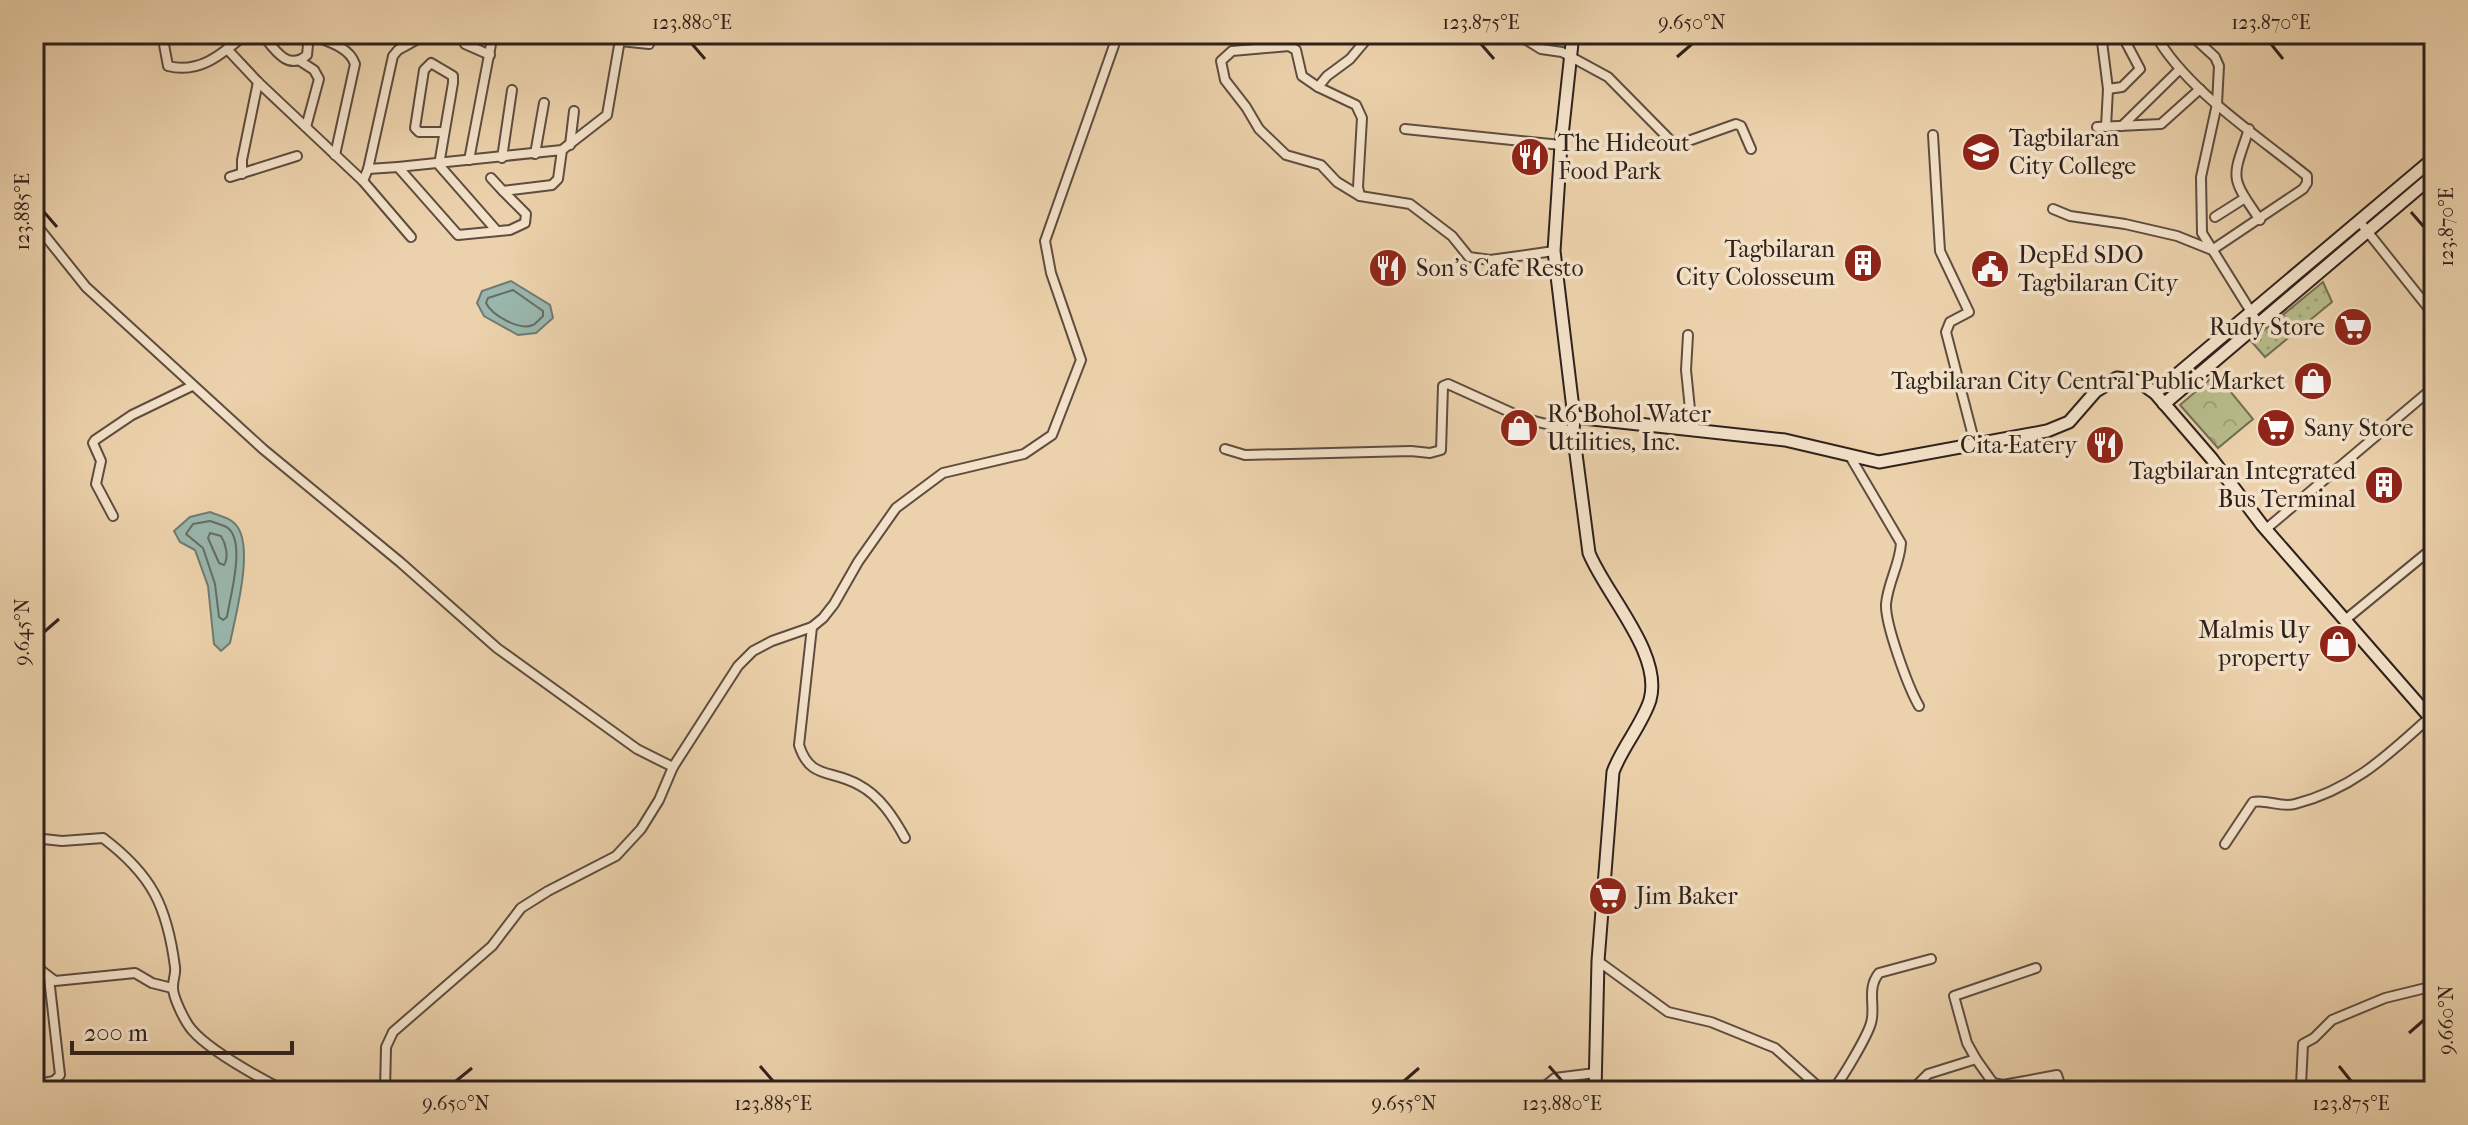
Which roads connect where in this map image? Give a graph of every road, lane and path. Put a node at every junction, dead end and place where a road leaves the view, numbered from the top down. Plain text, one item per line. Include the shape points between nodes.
1 (189, 34) edge
2 (246, 34) edge
3 (262, 34) edge
4 (309, 34) edge
5 (427, 34) edge
6 (461, 34) edge
7 (493, 34) edge
8 (1118, 34) edge
9 (1371, 34) edge
10 (1517, 34) edge
11 (1573, 34) edge
12 (2039, 34) edge
13 (2155, 34) edge
14 (2190, 34) edge
15 (162, 35) edge
16 (2101, 35) edge
17 (620, 38) edge
18 (649, 44) dead end
19 (227, 49) junction
20 (490, 55) junction
21 (1571, 56) junction
22 (300, 61) junction
23 (2180, 69) junction
24 (258, 82) junction
25 (1318, 87) junction
26 (2108, 89) junction
27 (2200, 89) junction
28 (512, 90) dead end
29 (544, 103) dead end
30 (2217, 104) junction
31 (574, 111) dead end
32 (2122, 126) junction
33 (306, 127) junction
34 (1405, 129) dead end
35 (2249, 129) junction
36 (444, 132) junction
37 (1933, 135) dead end
38 (1561, 145) junction
39 (566, 147) junction
40 (1751, 149) dead end
41 (535, 154) junction
42 (335, 155) junction
43 (297, 156) dead end
44 (502, 158) junction
45 (2434, 158) edge
46 (469, 160) junction
47 (439, 165) junction
48 (398, 167) junction
49 (368, 169) junction
50 (242, 174) junction
51 (2434, 175) edge
52 (230, 177) dead end
53 (491, 178) dead end
54 (363, 181) junction
55 (503, 191) junction
56 (1360, 196) junction
57 (2245, 198) junction
58 (2053, 209) dead end
59 (2215, 217) dead end
60 (2260, 220) junction
61 (2359, 221) junction
62 (34, 222) edge
63 (496, 230) junction
64 (2368, 232) junction
65 (2345, 233) junction
66 (411, 237) dead end
67 (2353, 244) junction
68 (2212, 250) junction
69 (1554, 251) junction
70 (2250, 312) junction
71 (2434, 315) edge
72 (2258, 323) junction
73 (1688, 335) dead end
74 (192, 386) junction
75 (2434, 387) edge
76 (2155, 393) junction
77 (2164, 404) junction
78 (1574, 417) junction
79 (1692, 429) junction
80 (1573, 431) junction
81 (1975, 444) junction
82 (1225, 449) dead end
83 (1851, 458) junction
84 (113, 516) dead end
85 (2266, 529) junction
86 (2434, 547) edge
87 (2345, 620) junction
88 (812, 627) junction
89 (1919, 706) dead end
90 (2432, 720) edge
91 (673, 767) junction
92 (34, 838) edge
93 (905, 838) dead end
94 (2225, 844) dead end
95 (1931, 959) dead end
96 (1598, 961) junction
97 (34, 965) edge
98 (2036, 968) dead end
99 (49, 978) junction
100 (2434, 986) edge
101 (172, 988) junction
102 (1976, 1059) junction
103 (1595, 1073) junction
104 (34, 1085) edge
105 (281, 1089) edge
106 (267, 1091) edge
107 (385, 1091) edge
108 (1539, 1091) edge
109 (1595, 1091) edge
110 (1823, 1091) edge
111 (1832, 1091) edge
112 (1911, 1091) edge
113 (2062, 1091) edge
114 (2297, 1091) edge

1 - 15 street
2 - 19 street
3 - 22 street via 283,58
4 - 22 street via 307,55
4 - 42 street via 349,53 355,64
5 - 49 street via 393,56
6 - 20 street via 465,44
7 - 20 street
8 - 88 street via 1045,241 1081,360 1052,435 1024,454 943,473 896,508 834,604
9 - 25 street
10 - 21 street via 1541,49
11 - 21 main road
12 - 16 street
13 - 23 street
14 - 30 street via 2218,61
15 - 19 street via 165,61 172,68 196,68
16 - 26 street
16 - 26 street via 2122,35 2140,69 2122,87
17 - 18 street
17 - 39 street via 607,115
19 - 24 street
20 - 46 street
21 - 38 main road
21 - 40 street via 1608,77 1674,144 1736,124
22 - 33 street via 319,79
23 - 27 street
23 - 32 street
24 - 33 street
24 - 50 street
25 - 56 street via 1356,105 1362,118
25 - 56 street via 1302,76 1296,50 1289,46 1232,51 1221,61 1225,80 1259,129 1286,155 1321,165
26 - 32 street via 2102,127
27 - 30 street
27 - 32 street via 2161,124
28 - 44 street
29 - 41 street
30 - 35 street
30 - 68 street via 2201,177 2202,233
31 - 39 street
33 - 42 street
34 - 38 street
35 - 57 street via 2235,171
35 - 60 street via 2308,179 2303,189
36 - 36 street via 453,76 431,63 424,70 415,128
36 - 47 street
37 - 81 street via 1940,251 1969,312 1950,322 1946,332
38 - 69 main road
39 - 41 street
39 - 55 street via 552,185
41 - 44 street
42 - 54 street
43 - 50 street
44 - 46 street
45 - 61 main road
46 - 47 street
47 - 48 street
47 - 63 street
48 - 49 street
48 - 63 street via 458,235
49 - 54 street
50 - 52 street
51 - 64 main road
53 - 55 street
54 - 66 street
55 - 63 street via 526,214 525,223
56 - 69 street via 1410,204 1452,236 1469,257 1490,260
57 - 59 street
57 - 60 street
58 - 68 street via 2177,236
60 - 68 street
61 - 64 street
61 - 65 main road
62 - 74 street via 86,287
64 - 67 main road
64 - 71 street
65 - 67 main road
65 - 70 main road
67 - 72 main road
68 - 70 street
69 - 78 main road
70 - 72 street
70 - 76 main road
72 - 77 main road
73 - 79 street
74 - 84 street via 132,415 93,443 101,461 96,484
74 - 91 street via 497,648 637,749
75 - 85 street
76 - 77 main road
76 - 81 main road via 2138,381 2117,378 2102,386 2069,422
77 - 85 main road
78 - 79 main road
78 - 80 main road
79 - 83 main road via 1785,440
80 - 82 street via 1523,418 1448,384 1443,386 1441,450 1245,455
80 - 96 main road via 1589,553 1639,641 1653,689 1613,772
81 - 83 main road via 1879,462
83 - 89 street via 1901,543 1886,605
85 - 87 main road
86 - 87 street
87 - 90 main road
88 - 91 street via 762,646 738,666
88 - 93 street via 799,745 803,758 811,769 846,779 872,794
90 - 94 street via 2340,789 2292,805 2253,802
91 - 107 street via 647,819 616,856 521,908 492,946 393,1032 386,1047
92 - 101 street via 103,838 129,858 150,882 168,927 176,972
95 - 111 street via 1875,976 1873,1019
96 - 103 main road
96 - 110 street via 1668,1012 1711,1022 1775,1048
97 - 99 street
98 - 102 street via 1954,996
99 - 101 street via 135,973
99 - 104 street via 60,1075
100 - 114 street via 2385,998 2332,1020 2303,1044
101 - 105 street via 190,1029 204,1042
102 - 112 street via 1928,1074
102 - 113 street via 1993,1083 2057,1075
103 - 108 street via 1555,1078
103 - 109 main road
105 - 106 street

